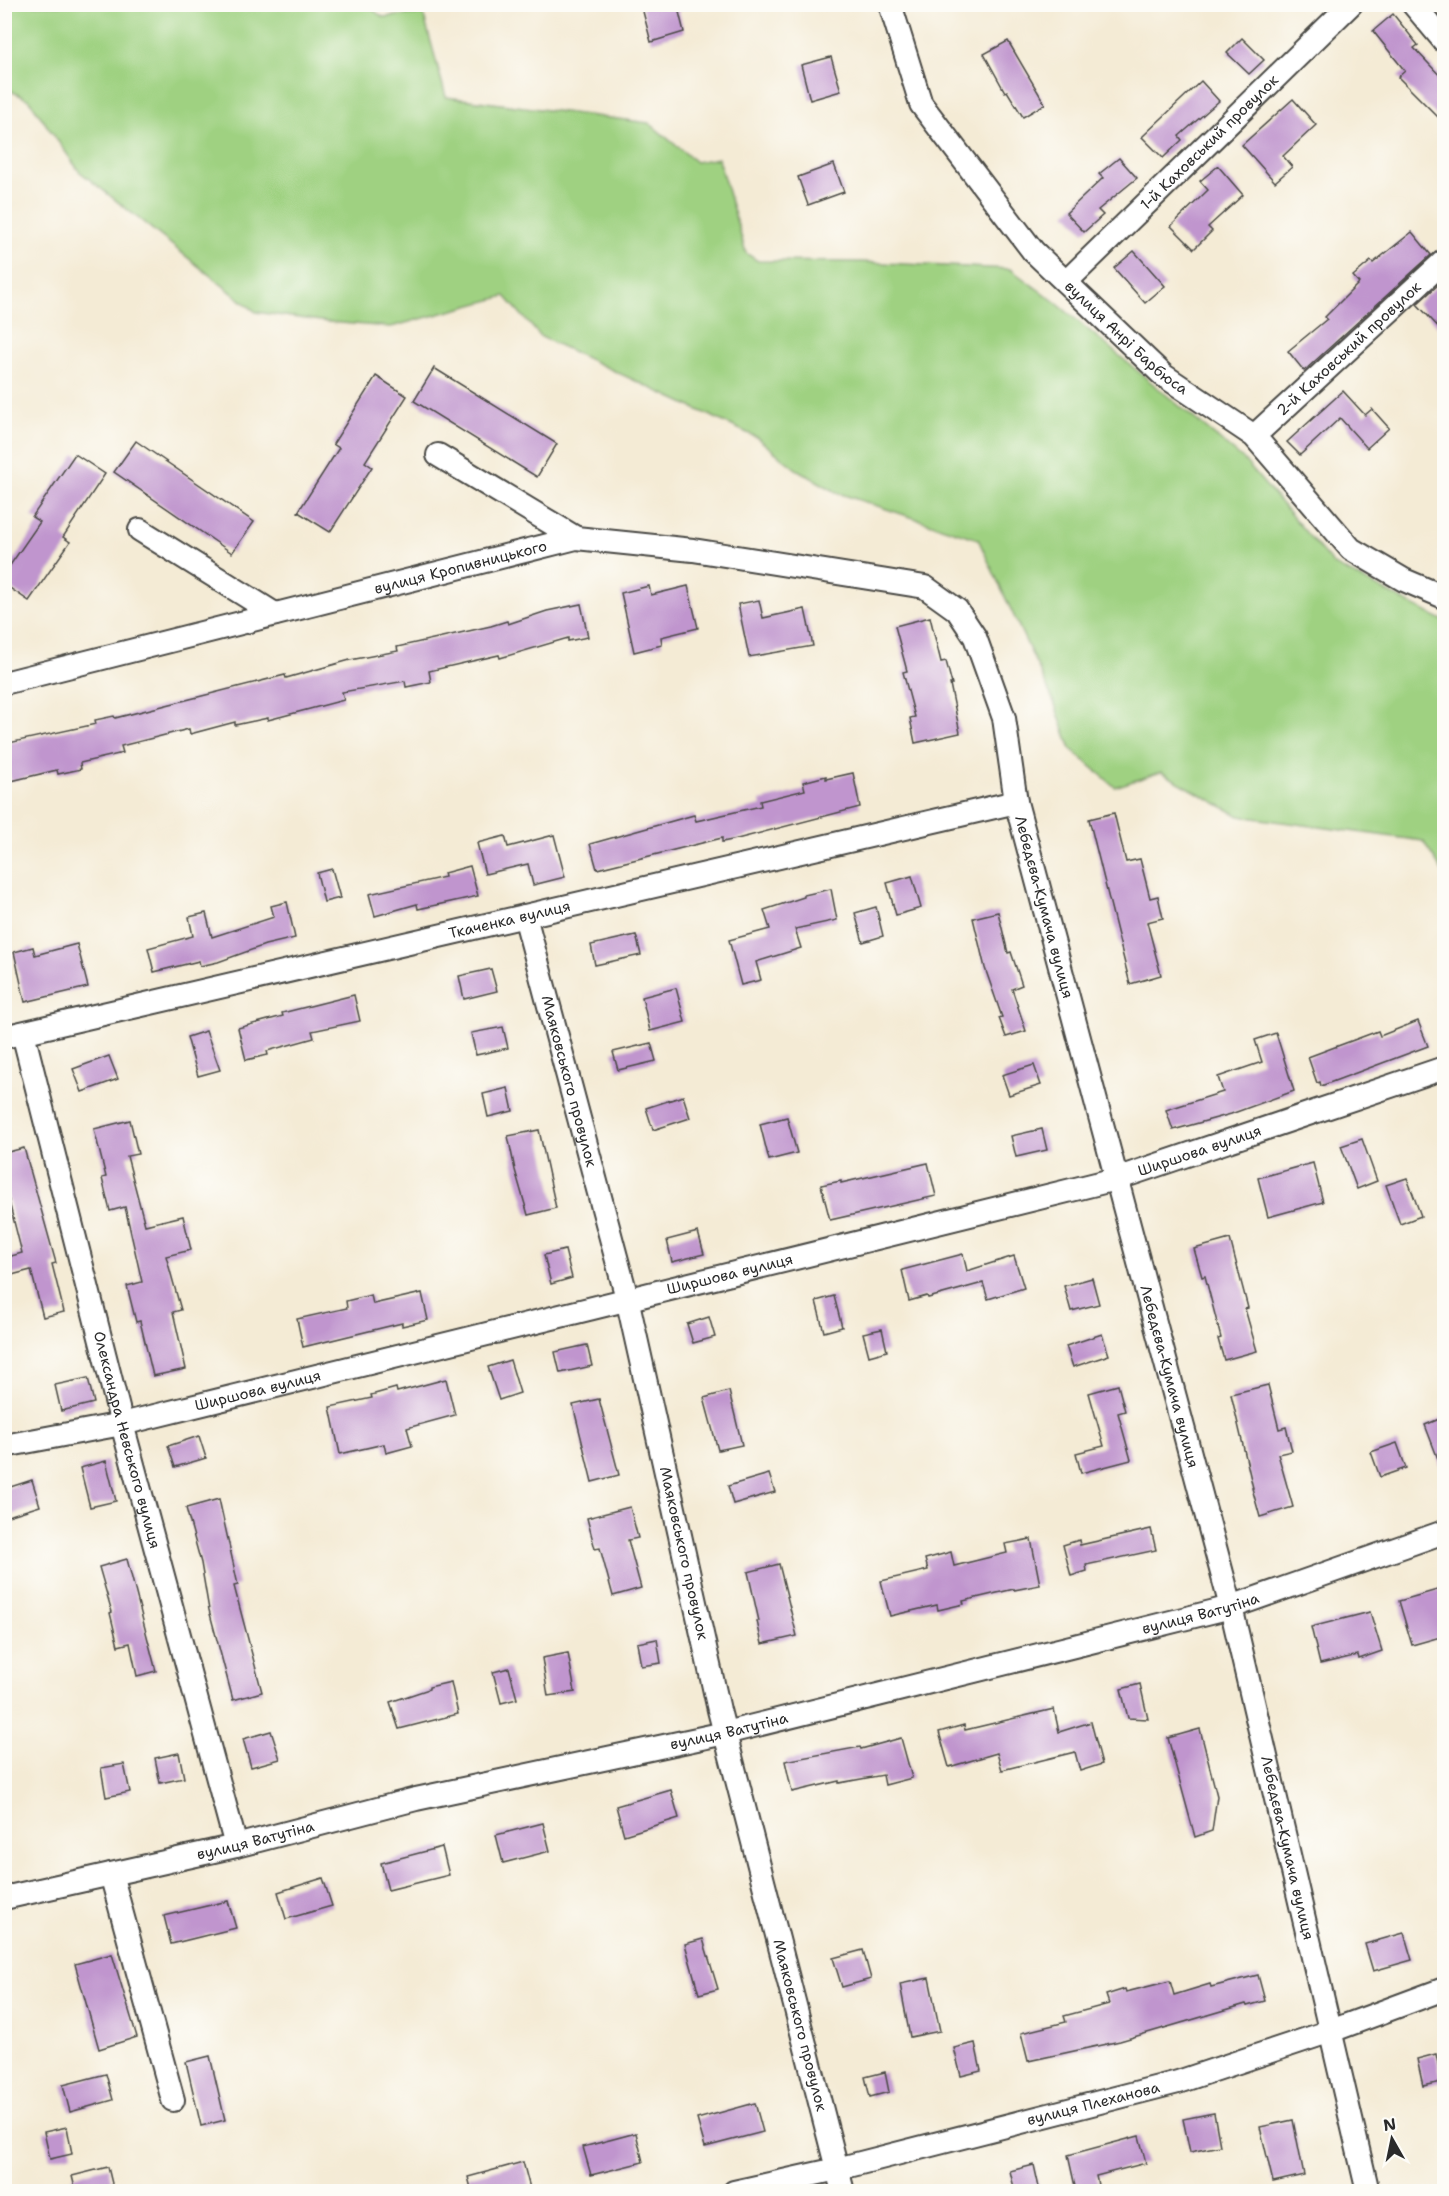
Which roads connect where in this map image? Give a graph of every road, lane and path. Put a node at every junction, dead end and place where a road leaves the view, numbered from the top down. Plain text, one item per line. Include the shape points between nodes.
1 (890, 4) edge
2 (1351, 4) edge
3 (1413, 4) edge
4 (1444, 41) edge
5 (1444, 261) edge
6 (1066, 282) junction
7 (1254, 436) junction
8 (438, 455) dead end
9 (140, 530) dead end
10 (576, 538) junction
11 (925, 587) joint
12 (1444, 597) edge
13 (274, 614) junction
14 (4, 684) edge
15 (1016, 802) junction
16 (525, 915) junction
17 (14, 1035) edge
18 (1444, 1068) edge
19 (1116, 1179) junction
20 (627, 1298) junction
21 (122, 1424) junction
22 (4, 1446) edge
23 (1444, 1532) edge
24 (1231, 1607) junction
25 (725, 1733) junction
26 (237, 1846) junction
27 (111, 1874) junction
28 (4, 1898) edge
29 (1444, 1989) edge
30 (1331, 2031) junction
31 (173, 2100) dead end
32 (837, 2169) junction
33 (734, 2192) edge
34 (843, 2192) edge
35 (1368, 2192) edge

1 - 6 street, вулиця Анрі Барбюса via 921,104 1033,251
2 - 6 street, 1-й Каховський провулок
3 - 4 street
5 - 7 street, 2-й Каховський провулок
6 - 7 street, вулиця Анрі Барбюса via 1163,375
7 - 12 street, вулиця Анрі Барбюса via 1351,549 1404,580
8 - 10 street
9 - 13 street
10 - 11 street, вулиця Кропивницького via 693,550
10 - 13 street, вулиця Кропивницького
11 - 15 street, Лебедєва-Кумача вулиця via 957,610 975,637 1004,718
13 - 14 street, вулиця Кропивницького
15 - 16 street, Ткаченка вулиця
15 - 19 street, Лебедєва-Кумача вулиця
16 - 17 street, Ткаченка вулиця
16 - 20 street, Маяковського провулок
17 - 21 street, Олександра Невського вулиця
18 - 19 street, Ширшова вулиця
19 - 20 street, Ширшова вулиця
19 - 24 street, Лебедєва-Кумача вулиця
20 - 21 street, Ширшова вулиця
20 - 25 street, Маяковського провулок
21 - 22 street, Ширшова вулиця
21 - 26 street, Олександра Невського вулиця
23 - 24 street, вулиця Ватутіна
24 - 25 street, вулиця Ватутіна
24 - 30 street, Лебедєва-Кумача вулиця
25 - 26 street, вулиця Ватутіна via 416,1799
25 - 32 street, Маяковського провулок
26 - 27 street, вулиця Ватутіна
27 - 28 street, вулиця Ватутіна
27 - 31 street
29 - 30 street, вулиця Плеханова
30 - 32 street, вулиця Плеханова via 1178,2082
30 - 35 street, Лебедєва-Кумача вулиця
32 - 33 street, вулиця Плеханова
32 - 34 street, Маяковського провулок

